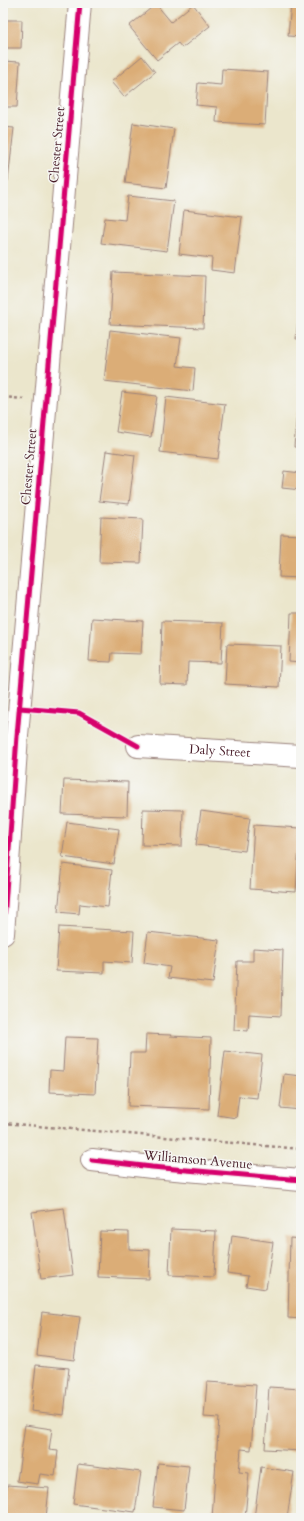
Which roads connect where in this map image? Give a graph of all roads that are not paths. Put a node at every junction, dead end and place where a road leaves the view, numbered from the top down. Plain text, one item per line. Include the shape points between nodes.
1 (80, 3) edge
2 (10, 735) edge
3 (138, 746) dead end
4 (301, 756) edge
5 (3, 934) edge
6 (92, 1160) dead end
7 (301, 1180) edge

1 - 2 street, Chester Street
2 - 5 street, Chester Street
3 - 4 street, Daly Street
6 - 7 street, Williamson Avenue

